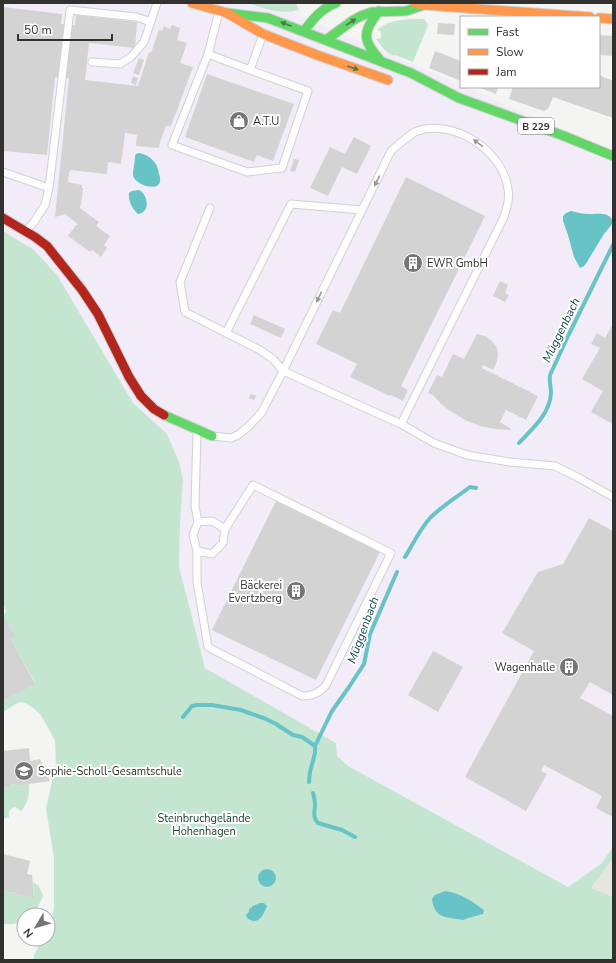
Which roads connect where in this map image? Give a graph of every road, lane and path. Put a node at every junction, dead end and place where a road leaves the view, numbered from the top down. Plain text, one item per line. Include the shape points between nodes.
1 (157, 3) edge
2 (192, 3) edge
3 (336, 3) edge
4 (420, 4) edge
5 (469, 5) edge
6 (380, 11) junction
7 (223, 12) junction
8 (583, 16) edge
9 (600, 18) edge
10 (613, 19) edge
11 (151, 22) junction
12 (304, 31) junction
13 (263, 34) junction
14 (326, 40) junction
15 (296, 47) junction
16 (208, 54) junction
17 (316, 55) junction
18 (92, 62) dead end
19 (381, 62) junction
20 (250, 70) junction
21 (400, 84) dead end
22 (421, 89) dead end
23 (459, 98) junction
24 (613, 156) edge
25 (3, 172) edge
26 (49, 188) junction
27 (210, 208) dead end
28 (362, 210) junction
29 (3, 218) edge
30 (26, 232) junction
31 (226, 333) junction
32 (283, 371) junction
33 (402, 424) junction
34 (197, 429) junction
35 (212, 436) joint
36 (613, 497) edge
37 (198, 522) junction
38 (225, 529) junction
39 (197, 550) junction

1 - 11 lane
2 - 7 main road, B 229
3 - 12 main road via 315,16
4 - 5 main road
4 - 6 main road via 406,11
5 - 8 main road
14 -> 6 main road via 361,16
6 - 19 main road via 370,22 366,35 371,52
12 -> 7 main road, B 229 via 268,18
7 - 13 main road, B 229
7 - 16 lane
9 - 10 main road
11 - 18 lane via 144,42 131,57 120,64
11 - 26 lane via 136,17 70,10
12 - 14 main road, B 229
12 - 15 main road
13 - 15 main road, B 229
13 - 20 lane
14 - 17 main road
14 - 19 main road, B 229
15 - 17 main road, B 229
16 - 20 lane
16 - 20 lane via 172,145 247,172 282,168 308,91
17 -> 21 main road, B 229
19 - 23 main road, B 229 via 411,73
22 - 23 main road, B 229
23 - 24 main road, B 229
25 - 26 lane
26 - 30 lane via 45,205
27 - 31 lane via 180,282 185,312
28 - 31 lane via 291,204
28 -> 32 lane
33 -> 28 lane via 507,210 508,189 503,172 488,150 466,135 444,128 426,129 414,132 391,151
29 - 30 main road
30 - 34 main road via 47,246 82,290 98,314 141,396 168,418
31 - 32 lane via 260,350 273,359
32 - 33 lane
32 - 35 lane via 262,412 245,430 231,438
33 - 36 lane via 434,443 467,455 555,466
34 - 35 main road
34 - 37 lane via 195,506
37 - 38 lane via 212,521
37 - 39 lane via 193,535
38 - 39 lane via 224,543 212,554
38 - 39 lane via 253,485 391,553 322,690 309,696 302,696 208,647 197,582

